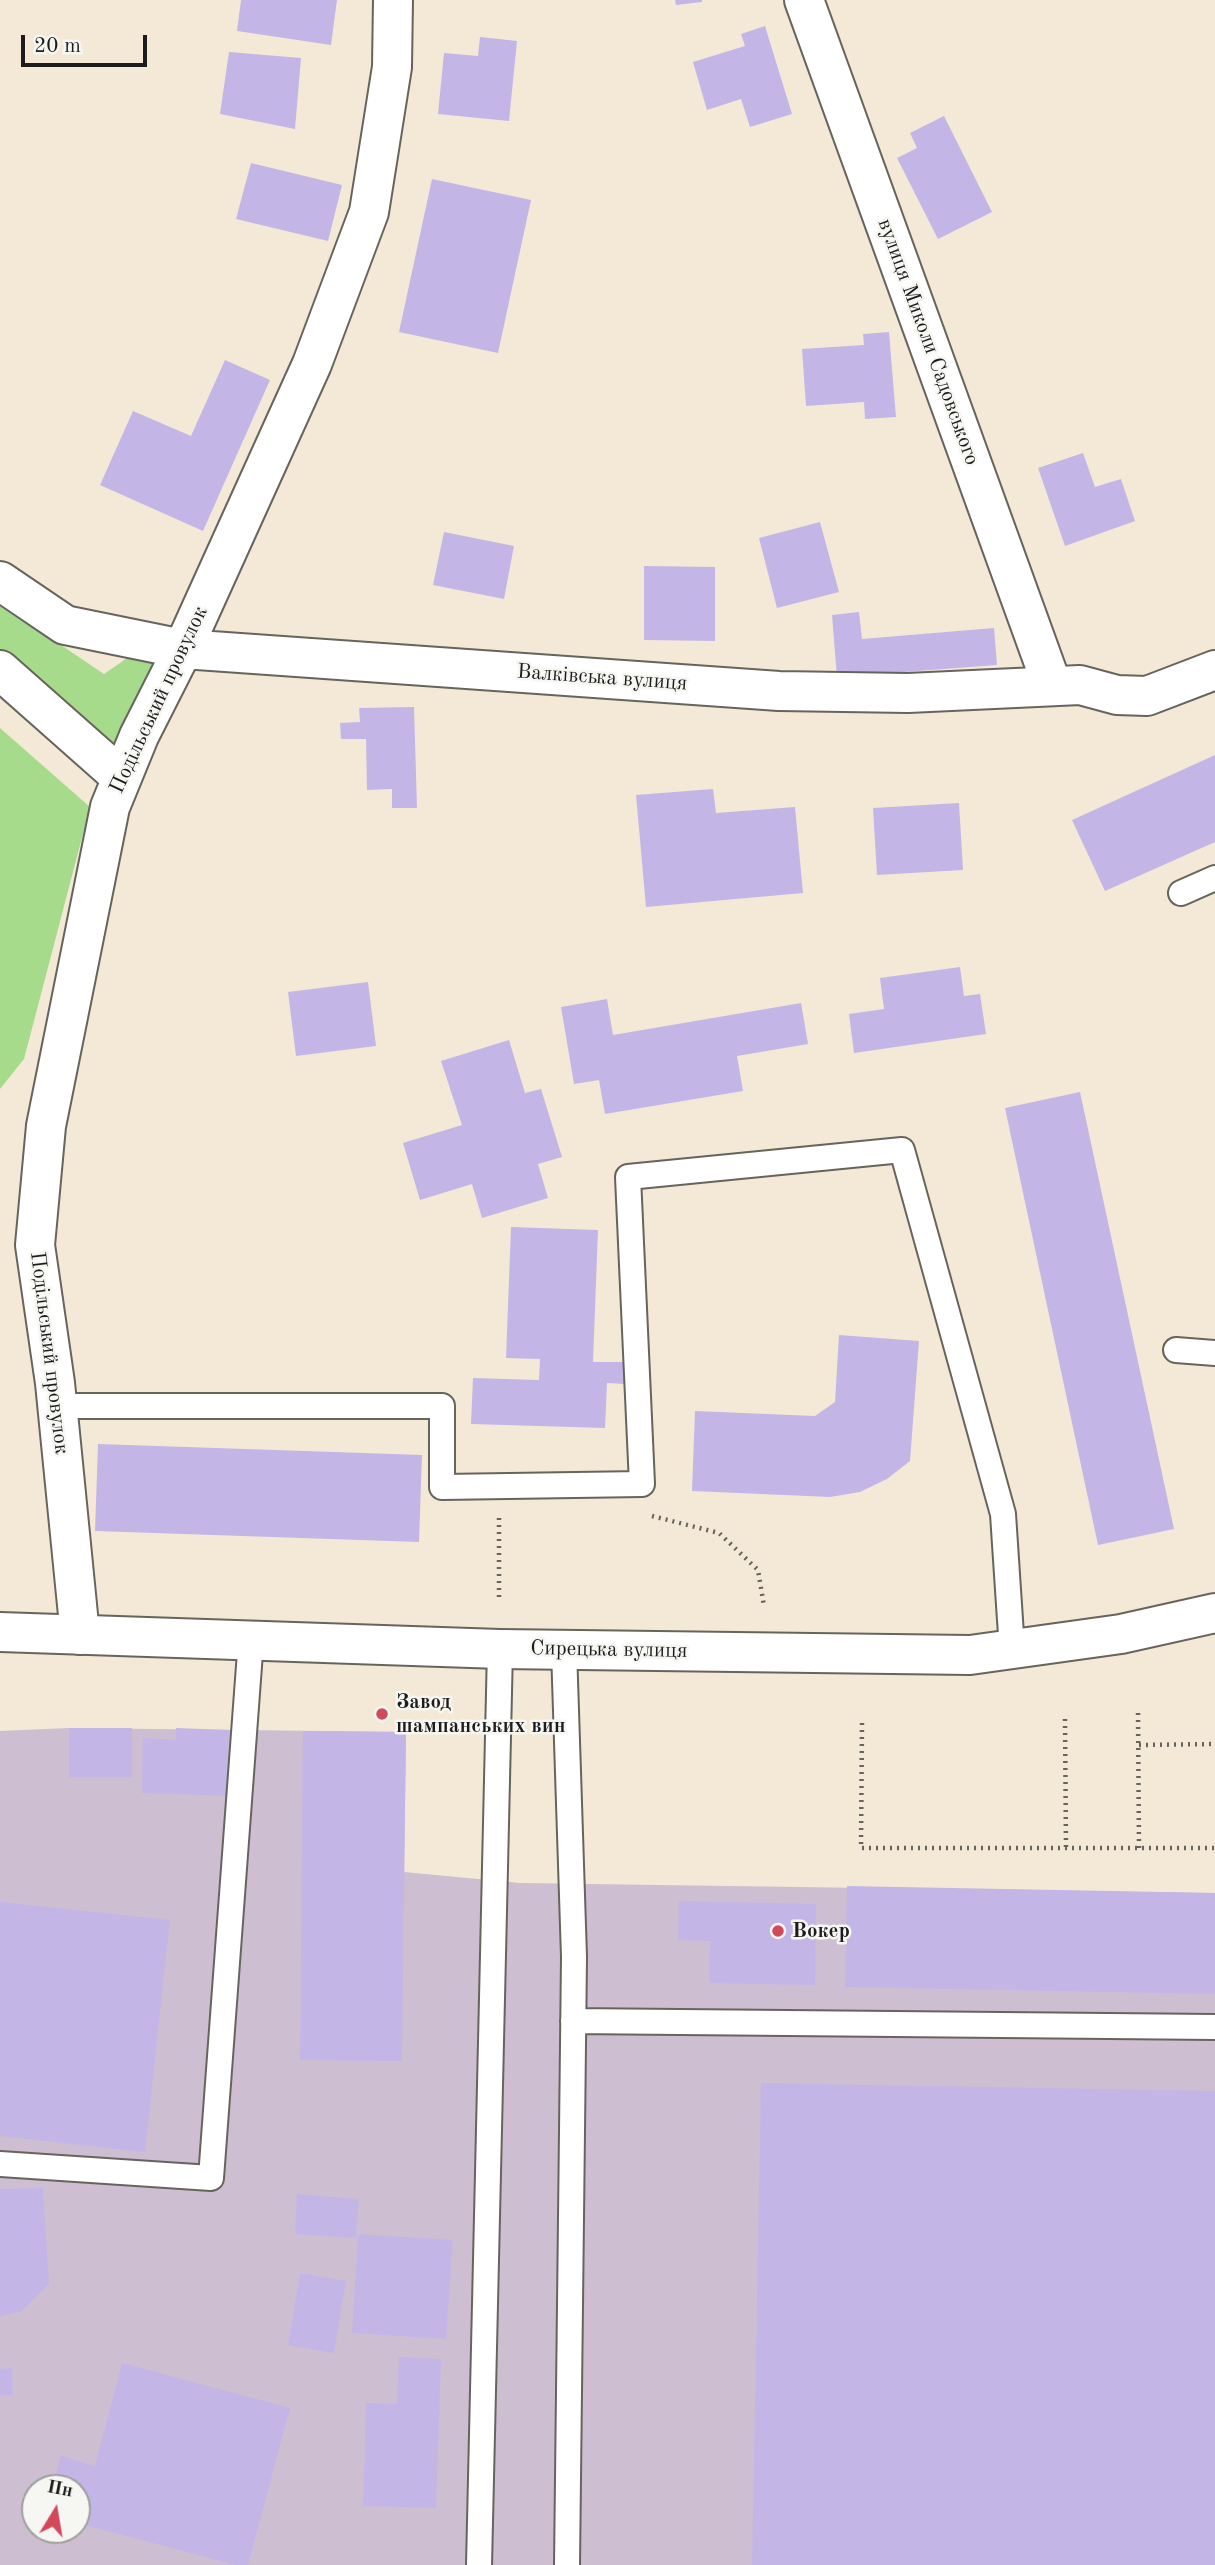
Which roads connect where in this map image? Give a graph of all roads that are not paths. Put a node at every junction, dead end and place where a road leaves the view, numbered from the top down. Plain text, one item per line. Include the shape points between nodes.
1 (393, 0) edge
2 (804, 0) edge
3 (0, 581) edge
4 (183, 649) junction
5 (0, 670) edge
6 (1215, 670) edge
7 (1052, 685) junction
8 (121, 777) junction
9 (1215, 878) edge
10 (1181, 893) dead end
11 (1176, 1350) dead end
12 (1215, 1353) edge
13 (57, 1406) junction
14 (1215, 1613) edge
15 (0, 1632) edge
16 (80, 1635) junction
17 (251, 1639) junction
18 (500, 1649) junction
19 (564, 1649) junction
20 (1012, 1650) junction
21 (573, 2021) junction
22 (1215, 2027) edge
23 (0, 2164) edge
24 (479, 2565) edge
25 (567, 2565) edge

1 - 4 street, Подільський провулок via 392,67 369,212 312,364
2 - 7 street, вулиця Миколи Садовського
3 - 4 street, Валківська вулиця via 65,625
4 - 7 street, Валківська вулиця via 779,691 908,693
4 - 8 street, Подільський провулок
5 - 8 street
6 - 7 street, Валківська вулиця via 1147,696
8 - 13 street, Подільський провулок via 110,807 46,1126 35,1245
9 - 10 lane
11 - 12 lane
13 - 16 street, Подільський провулок
13 - 20 lane via 442,1406 442,1487 642,1484 628,1177 902,1150 1003,1514
14 - 20 street, Сирецька вулиця via 1121,1634
15 - 16 street, Сирецька вулиця
16 - 17 street, Сирецька вулиця
17 - 18 street, Сирецька вулиця
17 - 23 lane via 212,2178
18 - 19 street, Сирецька вулиця
18 - 24 lane
19 - 20 street, Сирецька вулиця via 970,1655
19 - 21 lane
21 - 22 lane
21 - 25 lane

